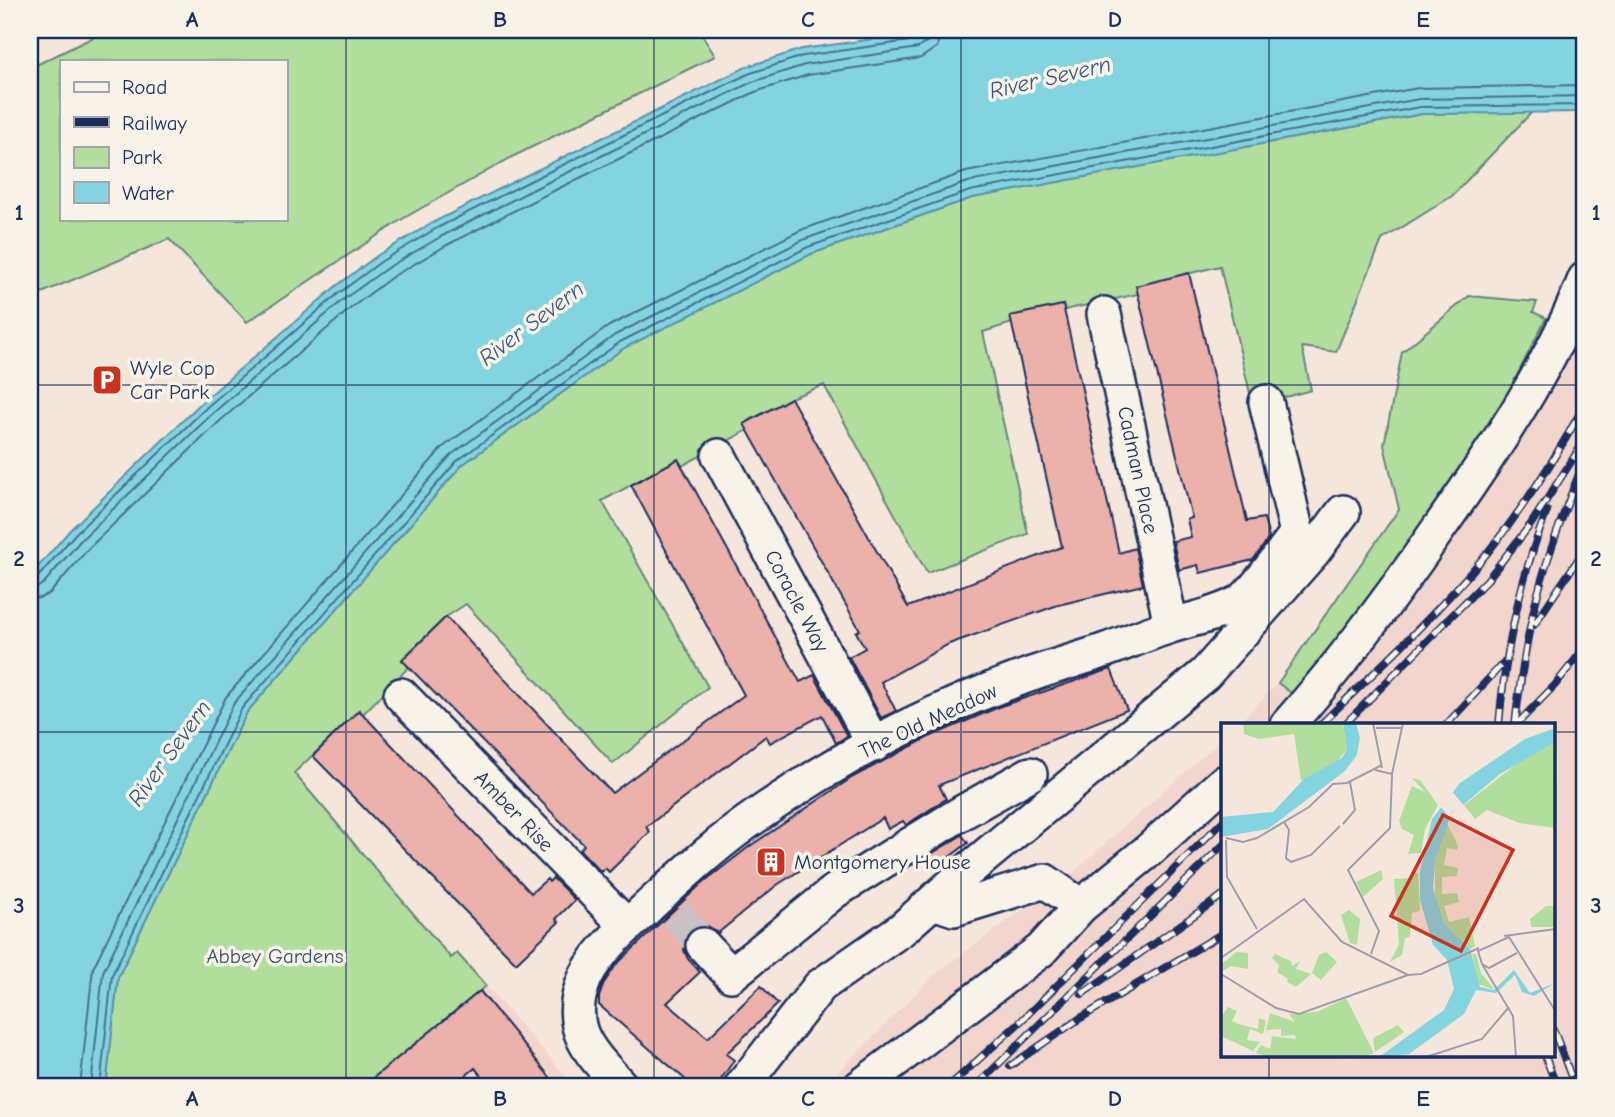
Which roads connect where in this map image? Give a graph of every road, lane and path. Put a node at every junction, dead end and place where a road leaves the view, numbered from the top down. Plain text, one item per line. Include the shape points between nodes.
1 (1585, 279) edge
2 (1104, 314) dead end
3 (1266, 402) dead end
4 (719, 456) dead end
5 (1343, 512) dead end
6 (1171, 625) junction
7 (401, 695) dead end
8 (1289, 723) edge
9 (874, 745) junction
10 (1030, 775) dead end
11 (1221, 785) edge
12 (933, 902) junction
13 (1081, 906) junction
14 (627, 926) junction
15 (703, 945) tunnel mouth
16 (622, 1087) edge
17 (741, 1087) edge
18 (860, 1087) edge

1 - 8 street via 1525,396 1462,496 1379,615
2 - 6 street, Cadman Place
3 - 6 street, The Old Meadow via 1297,533 1244,600 1222,612
4 - 9 street, Coracle Way
5 - 12 street via 1205,674
6 - 9 street, The Old Meadow via 1020,678
7 - 14 street, Amber Rise
9 - 14 street, The Old Meadow via 757,815 702,858 667,905
10 - 15 street via 835,891 731,975
11 - 13 street
12 - 13 street via 954,909 1045,881
12 - 17 street via 820,986
13 - 18 street via 1041,950
14 - 16 street, The Old Meadow via 591,966 578,1009 582,1040

